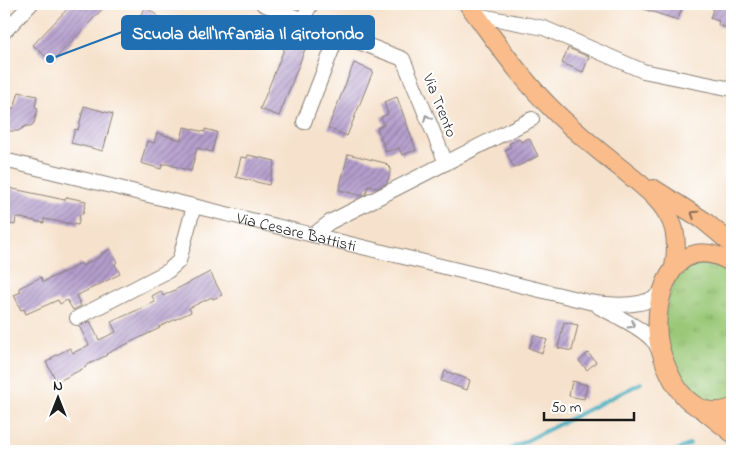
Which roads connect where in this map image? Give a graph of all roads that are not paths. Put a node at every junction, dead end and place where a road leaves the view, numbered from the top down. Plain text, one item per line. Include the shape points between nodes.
1 (31, 4) edge
2 (263, 4) edge
3 (311, 4) edge
4 (472, 9) edge
5 (302, 20) junction
6 (4, 31) edge
7 (338, 34) junction
8 (732, 89) edge
9 (532, 119) dead end
10 (304, 122) dead end
11 (4, 160) edge
12 (446, 163) junction
13 (621, 168) junction
14 (194, 206) junction
15 (313, 235) junction
16 (732, 244) edge
17 (732, 263) edge
18 (674, 267) junction
19 (663, 289) junction
20 (590, 302) junction
21 (77, 318) dead end
22 (665, 362) junction
23 (700, 408) junction
24 (732, 408) edge
25 (732, 433) edge

1 - 6 street
2 - 5 street, Via Trento
3 - 5 street
4 - 8 street via 544,28 643,71
4 - 13 main road via 532,88
5 - 7 street, Via Trento
7 - 10 street
12 -> 7 street, Via Trento via 403,59
9 - 12 street
11 - 14 street, Via Cesare Battisti
12 - 15 street, Via Trento via 330,222
16 -> 13 main road via 703,220
13 - 18 main road via 647,189 669,216 676,244
14 - 15 street, Via Cesare Battisti
14 - 21 street via 179,261 173,267
15 - 20 street, Via Cesare Battisti
17 - 18 main road via 712,254 700,253 689,256
18 - 19 main road, Via Cesare Battisti
19 - 20 street, Via Cesare Battisti via 656,297 637,303 610,305
19 - 22 main road, Via Cesare Battisti via 658,311 658,338
20 -> 22 street, Via Cesare Battisti via 646,334
22 - 23 main road, Via Cesare Battisti via 682,394
23 - 24 main road via 719,412
23 - 25 main road, Via Cesare Battisti

